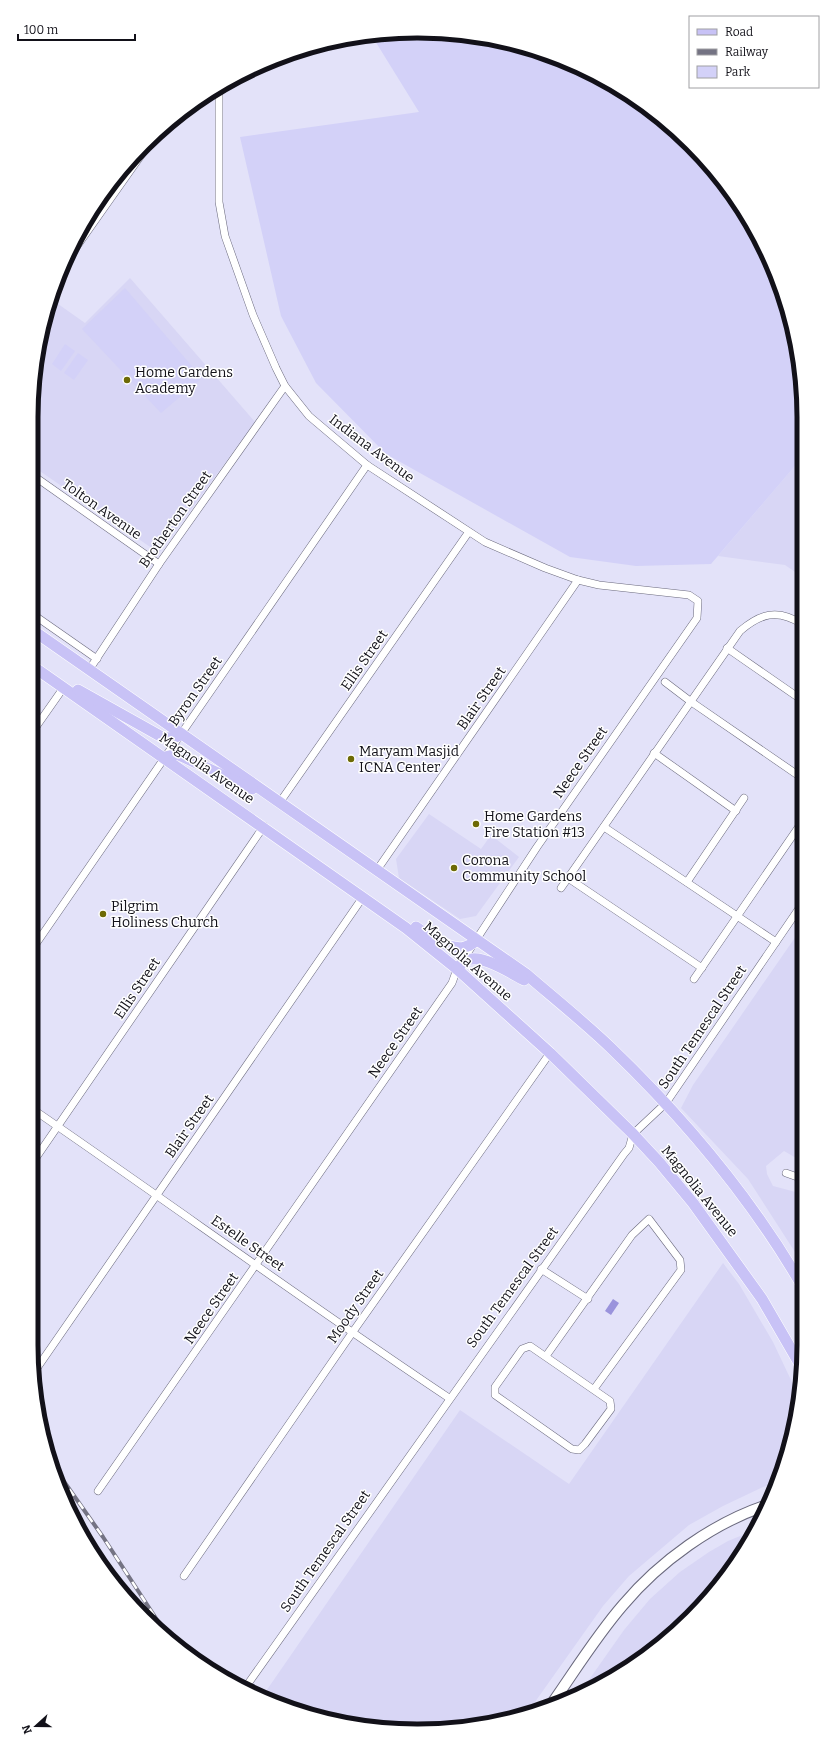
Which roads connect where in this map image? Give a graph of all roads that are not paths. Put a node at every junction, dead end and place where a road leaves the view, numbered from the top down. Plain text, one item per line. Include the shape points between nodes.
1 (219, 95) edge
2 (135, 163) edge
3 (86, 233) edge
4 (286, 386) junction
5 (367, 465) junction
6 (38, 479) edge
7 (468, 533) junction
8 (159, 564) junction
9 (578, 580) junction
10 (698, 601) joint
11 (38, 618) edge
12 (797, 620) edge
13 (38, 634) edge
14 (727, 648) junction
15 (96, 659) junction
16 (38, 669) edge
17 (90, 670) junction
18 (665, 682) dead end
19 (64, 687) junction
20 (797, 697) edge
21 (690, 701) junction
22 (38, 724) edge
23 (182, 734) junction
24 (654, 754) junction
25 (165, 757) junction
26 (797, 775) edge
27 (744, 798) dead end
28 (280, 802) junction
29 (736, 811) junction
30 (264, 826) junction
31 (604, 827) junction
32 (797, 829) edge
33 (377, 870) junction
34 (568, 878) junction
35 (687, 882) junction
36 (561, 888) dead end
37 (363, 897) junction
38 (379, 907) junction
39 (797, 911) edge
40 (737, 916) junction
41 (38, 941) edge
42 (476, 941) junction
43 (776, 942) junction
44 (702, 968) junction
45 (457, 969) junction
46 (694, 979) dead end
47 (548, 993) junction
48 (550, 1053) junction
49 (666, 1103) junction
50 (38, 1113) edge
51 (58, 1126) junction
52 (633, 1134) junction
53 (38, 1155) edge
54 (786, 1173) dead end
55 (797, 1177) edge
56 (157, 1195) junction
57 (257, 1265) junction
58 (541, 1269) junction
59 (797, 1277) edge
60 (588, 1299) junction
61 (352, 1333) junction
62 (791, 1347) junction
63 (797, 1350) edge
64 (546, 1356) junction
65 (796, 1357) edge
66 (39, 1365) edge
67 (594, 1390) junction
68 (450, 1398) junction
69 (98, 1491) dead end
70 (760, 1508) edge
71 (184, 1576) dead end
72 (247, 1683) edge
73 (556, 1698) edge

1 - 4 street, Indiana Avenue via 219,189 222,225 253,315
2 - 3 street
4 - 5 street, Indiana Avenue via 309,416
4 - 8 street, Brotherton Street
5 - 7 street, Indiana Avenue
5 - 23 street, Byron Street
6 - 8 street, Tolton Avenue
7 - 9 street, Indiana Avenue via 499,549
7 - 28 street, Ellis Street
8 - 15 street, Brotherton Street
9 - 10 street, Indiana Avenue via 599,585 689,595
9 - 33 street, Blair Street
10 - 42 street, Neece Street via 697,618 532,854
11 - 15 street
12 - 14 street via 792,617 771,614 754,620 740,631
13 - 17 main road, Magnolia Avenue
14 - 20 street
14 - 21 street
15 - 17 street, Brotherton Street
16 - 19 main road, Magnolia Avenue
17 - 23 main road, Magnolia Avenue
18 - 21 street
19 - 22 street
19 - 23 main road via 77,689 162,736 176,738
19 - 25 main road, Magnolia Avenue
21 - 24 street
21 - 26 street
23 - 25 street, Byron Street
23 - 28 main road, Magnolia Avenue
24 - 29 street
24 - 31 street
25 - 28 main road via 177,754
25 - 30 main road, Magnolia Avenue
25 - 41 street, Byron Street
27 - 29 street
28 - 33 main road, Magnolia Avenue
29 - 35 street
30 - 37 main road, Magnolia Avenue
30 - 51 street, Ellis Street
31 - 34 street
31 - 35 street
32 - 40 street
33 - 42 main road, Magnolia Avenue
34 - 36 street
34 - 44 street
35 - 40 street
37 - 38 main road, Magnolia Avenue
37 - 56 street, Blair Street
38 - 42 main road via 435,939 456,947 467,947
38 - 45 main road, Magnolia Avenue
39 - 43 street, South Temescal Street
40 - 43 street
40 - 44 street
42 - 45 street, Neece Street
42 - 47 main road, Magnolia Avenue via 526,974
43 - 49 street, South Temescal Street
44 - 46 street
45 - 47 main road via 469,959 483,960
45 - 48 main road, Magnolia Avenue
45 - 57 street, Neece Street via 452,983
47 - 49 main road, Magnolia Avenue via 606,1044
48 - 52 main road, Magnolia Avenue
48 - 61 street, Moody Street
49 - 52 street, South Temescal Street
49 - 59 main road, Magnolia Avenue via 744,1196
50 - 51 street, Estelle Street
51 - 53 street, Ellis Street
51 - 56 street, Estelle Street
52 - 58 street, South Temescal Street via 629,1148
52 - 62 main road, Magnolia Avenue via 693,1203 762,1298
54 - 55 street
56 - 57 street, Estelle Street
56 - 66 street, Blair Street
57 - 61 street, Estelle Street
57 - 69 street, Neece Street
58 - 60 street
58 - 68 street, South Temescal Street
60 - 64 street
60 - 67 street via 632,1235 649,1219 680,1260 681,1270
61 - 68 street, Estelle Street
61 - 71 street, Moody Street
62 - 63 main road
62 - 65 main road, Magnolia Avenue
64 - 67 street
64 - 67 street via 530,1346 522,1348 495,1387 495,1395 572,1449 579,1450 611,1408 610,1401
68 - 72 street, South Temescal Street
70 - 73 main road via 703,1536 647,1579 602,1631

